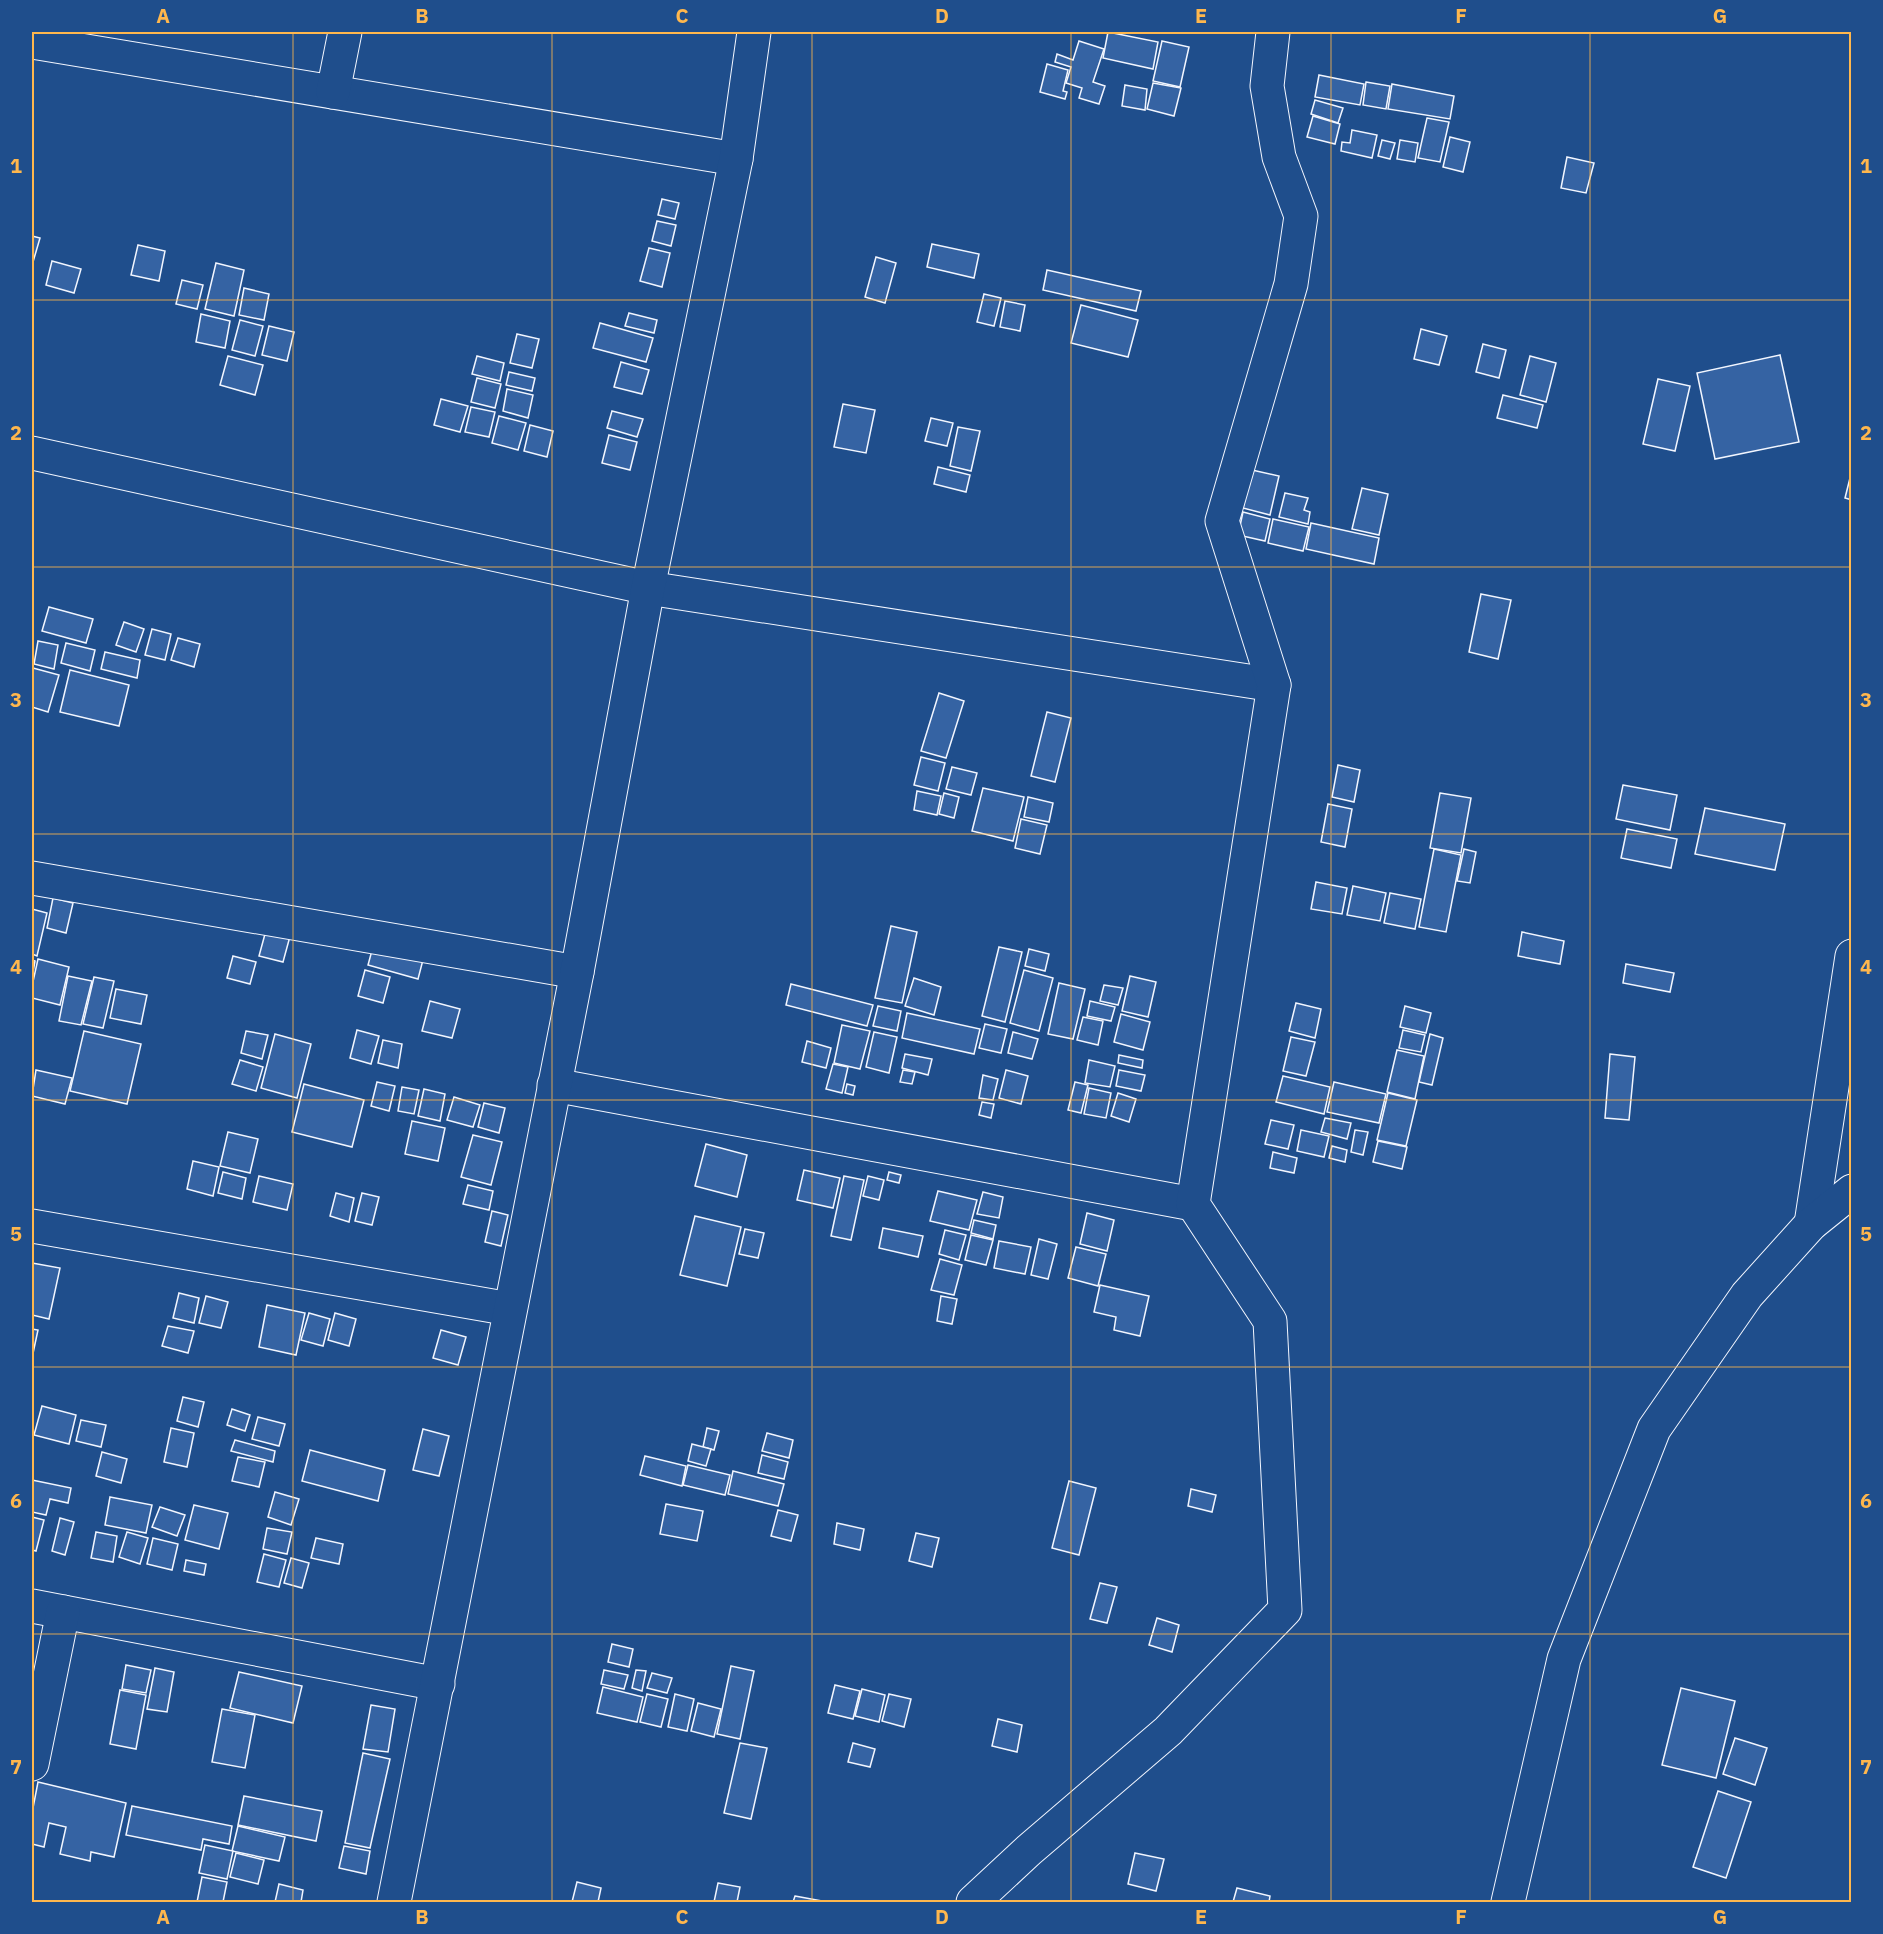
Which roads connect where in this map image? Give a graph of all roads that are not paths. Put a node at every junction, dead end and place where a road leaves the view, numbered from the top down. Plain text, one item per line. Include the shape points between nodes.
1 (345, 32) edge
2 (754, 32) edge
3 (1273, 32) edge
4 (32, 42) edge
5 (333, 92) junction
6 (736, 159) junction
7 (32, 453) edge
8 (648, 588) junction
9 (1274, 685) junction
10 (32, 878) edge
11 (1851, 956) edge
12 (577, 972) junction
13 (554, 1085) junction
14 (1851, 1191) edge
15 (1193, 1204) junction
16 (1811, 1224) junction
17 (32, 1226) edge
18 (510, 1309) junction
19 (32, 1606) edge
20 (63, 1612) junction
21 (438, 1684) junction
22 (32, 1764) edge
23 (394, 1902) edge
24 (973, 1902) edge
25 (1508, 1902) edge

1 - 5 street
2 - 6 street
3 - 9 street via 1268,86 1279,157 1301,216 1291,284 1222,521
4 - 5 street
5 - 6 street
6 - 8 street
7 - 8 street
8 - 9 street
8 - 12 street
9 - 15 street
10 - 12 street
11 - 16 street
12 - 13 street
13 - 15 street
13 - 18 street
14 - 16 street
15 - 24 street via 1270,1321 1285,1610 1168,1731
16 - 25 street via 1747,1295 1654,1429 1564,1659
17 - 18 street
18 - 21 street
19 - 20 street
20 - 21 street
20 - 22 street
21 - 23 street

